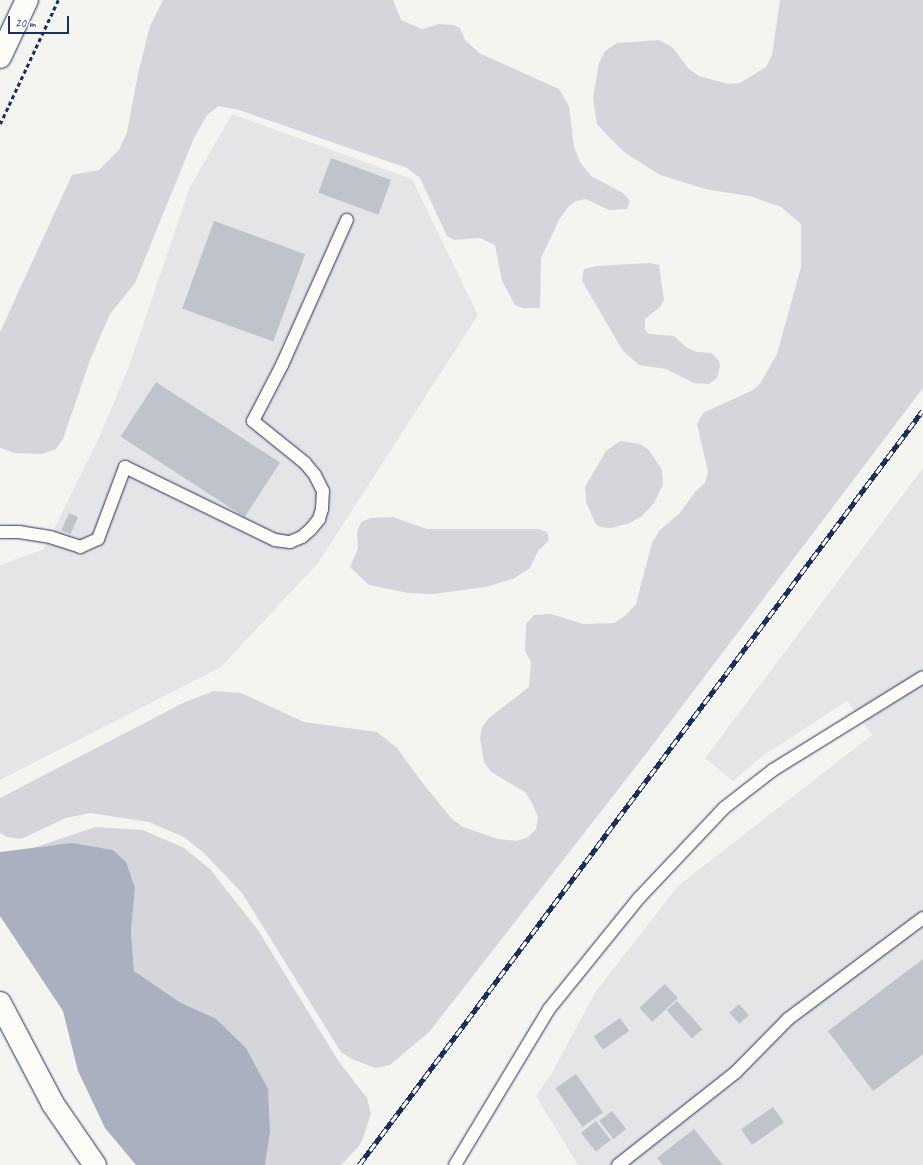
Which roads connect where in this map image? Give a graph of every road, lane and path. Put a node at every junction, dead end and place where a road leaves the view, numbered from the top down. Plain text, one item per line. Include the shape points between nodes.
1 (26, 0) edge
2 (58, 0) edge
3 (0, 57) edge
4 (0, 124) edge
5 (347, 220) dead end
6 (0, 532) edge
7 (923, 677) edge
8 (923, 918) edge
9 (0, 1003) edge
10 (95, 1165) edge
11 (455, 1165) edge
12 (618, 1165) edge

1 - 3 street
2 - 4 path
5 - 6 lane via 253,422 305,463 323,491 320,519 307,533 290,542 275,540 125,467 98,539 80,547 50,537
7 - 11 lane via 773,770 724,808 639,898 549,1009
8 - 12 lane via 788,1019 736,1072
9 - 10 street via 53,1104

